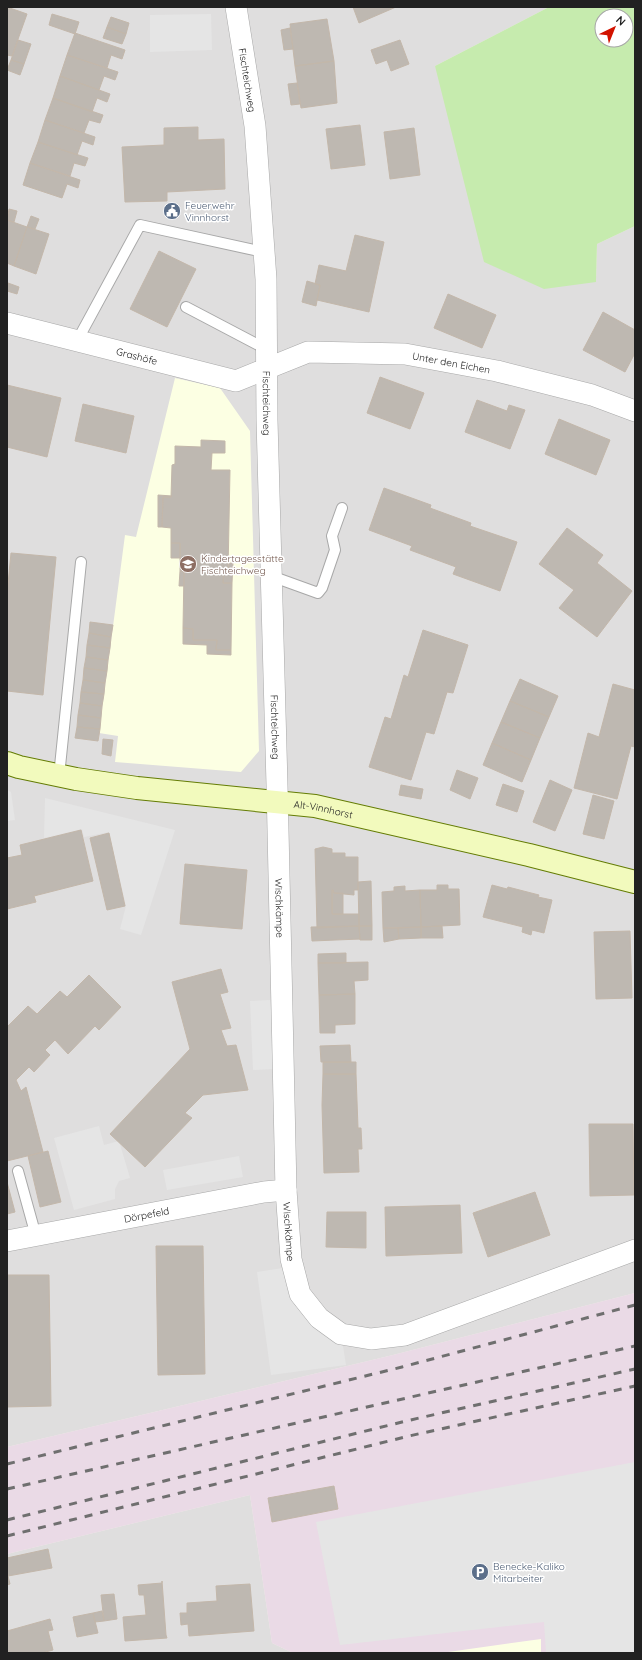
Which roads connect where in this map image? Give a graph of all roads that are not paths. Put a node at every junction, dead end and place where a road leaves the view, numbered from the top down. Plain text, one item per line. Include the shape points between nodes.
1 (236, 7) edge
2 (264, 252) junction
3 (186, 307) dead end
4 (7, 323) edge
5 (77, 341) junction
6 (266, 349) junction
7 (266, 370) junction
8 (635, 411) edge
9 (342, 508) dead end
10 (81, 562) dead end
11 (271, 576) junction
12 (7, 763) edge
13 (59, 776) junction
14 (278, 801) junction
15 (635, 882) edge
16 (18, 1172) dead end
17 (286, 1190) junction
18 (36, 1236) junction
19 (7, 1242) edge
20 (635, 1250) edge

1 - 2 street, Fischteichweg via 255,126
2 - 5 lane via 140,225
2 - 6 street, Fischteichweg
3 - 6 lane
4 - 5 street, Grashöfe
5 - 7 street, Grashöfe via 236,381
6 - 7 street, Fischteichweg
7 - 8 street, Unter den Eichen via 308,352 405,354 505,373 592,395
7 - 11 street, Fischteichweg
9 - 11 lane via 332,536 335,550 318,593
10 - 13 lane
11 - 14 street, Fischteichweg
12 - 13 street, Alt-Vinnhorst
13 - 14 street, Alt-Vinnhorst via 137,788
14 - 15 street, Alt-Vinnhorst via 315,806 529,854
14 - 17 street, Wischkämpe
16 - 18 lane
17 - 18 street, Dörpefeld via 264,1192
17 - 20 street, Wischkämpe via 291,1259 300,1294 319,1318 341,1334 371,1339 405,1334
18 - 19 street, Dörpefeld

